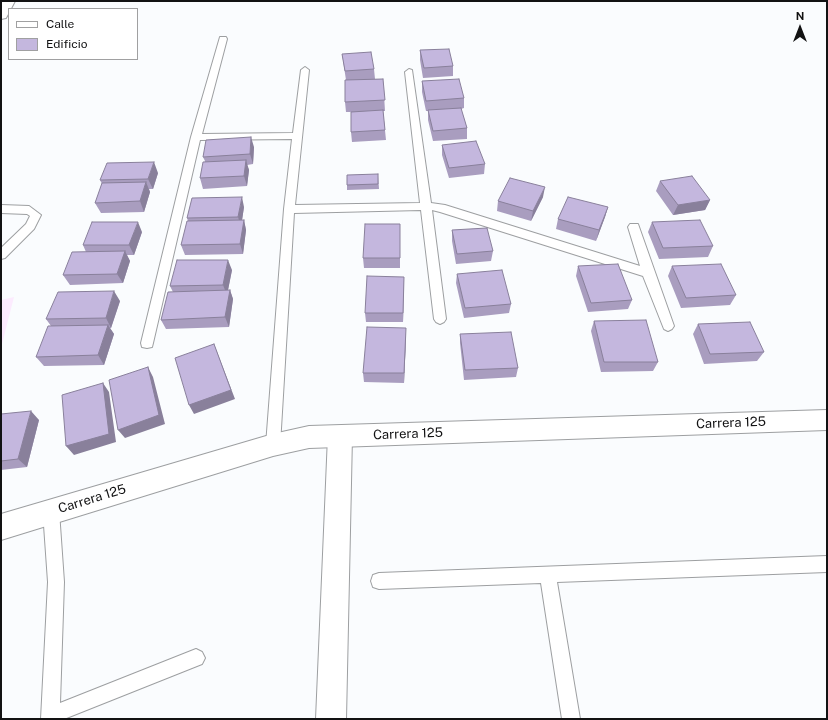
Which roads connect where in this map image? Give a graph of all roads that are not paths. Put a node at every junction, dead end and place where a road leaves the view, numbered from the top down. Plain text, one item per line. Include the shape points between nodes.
1 (8, 1) edge
2 (1, 15) edge
3 (223, 39) dead end
4 (305, 70) dead end
5 (409, 72) dead end
6 (296, 136) junction
7 (196, 137) junction
8 (426, 206) junction
9 (1, 209) edge
10 (289, 209) junction
11 (634, 227) dead end
12 (1, 255) edge
13 (648, 273) junction
14 (440, 319) dead end
15 (668, 326) dead end
16 (147, 343) dead end
17 (827, 420) edge
18 (340, 436) junction
19 (273, 445) junction
20 (51, 511) junction
21 (1, 527) edge
22 (827, 564) edge
23 (548, 575) junction
24 (379, 581) dead end
25 (196, 658) dead end
26 (50, 717) edge
27 (331, 719) edge
28 (571, 719) edge

1 - 2 street
3 - 7 lane
4 - 6 lane
5 - 8 lane
6 - 7 lane
6 - 10 lane
7 - 16 lane
8 - 10 lane
8 - 13 lane via 441,208
8 - 14 lane
9 - 12 lane via 29,210 36,215 30,226
10 - 19 lane
11 - 13 lane
13 - 15 lane
17 - 18 street, Carrera 125
18 - 19 street, Carrera 125 via 309,437
18 - 27 street
19 - 20 street, Carrera 125
20 - 21 street, Carrera 125
20 - 26 lane via 56,582
22 - 23 lane
23 - 24 lane
23 - 28 lane
25 - 26 lane

